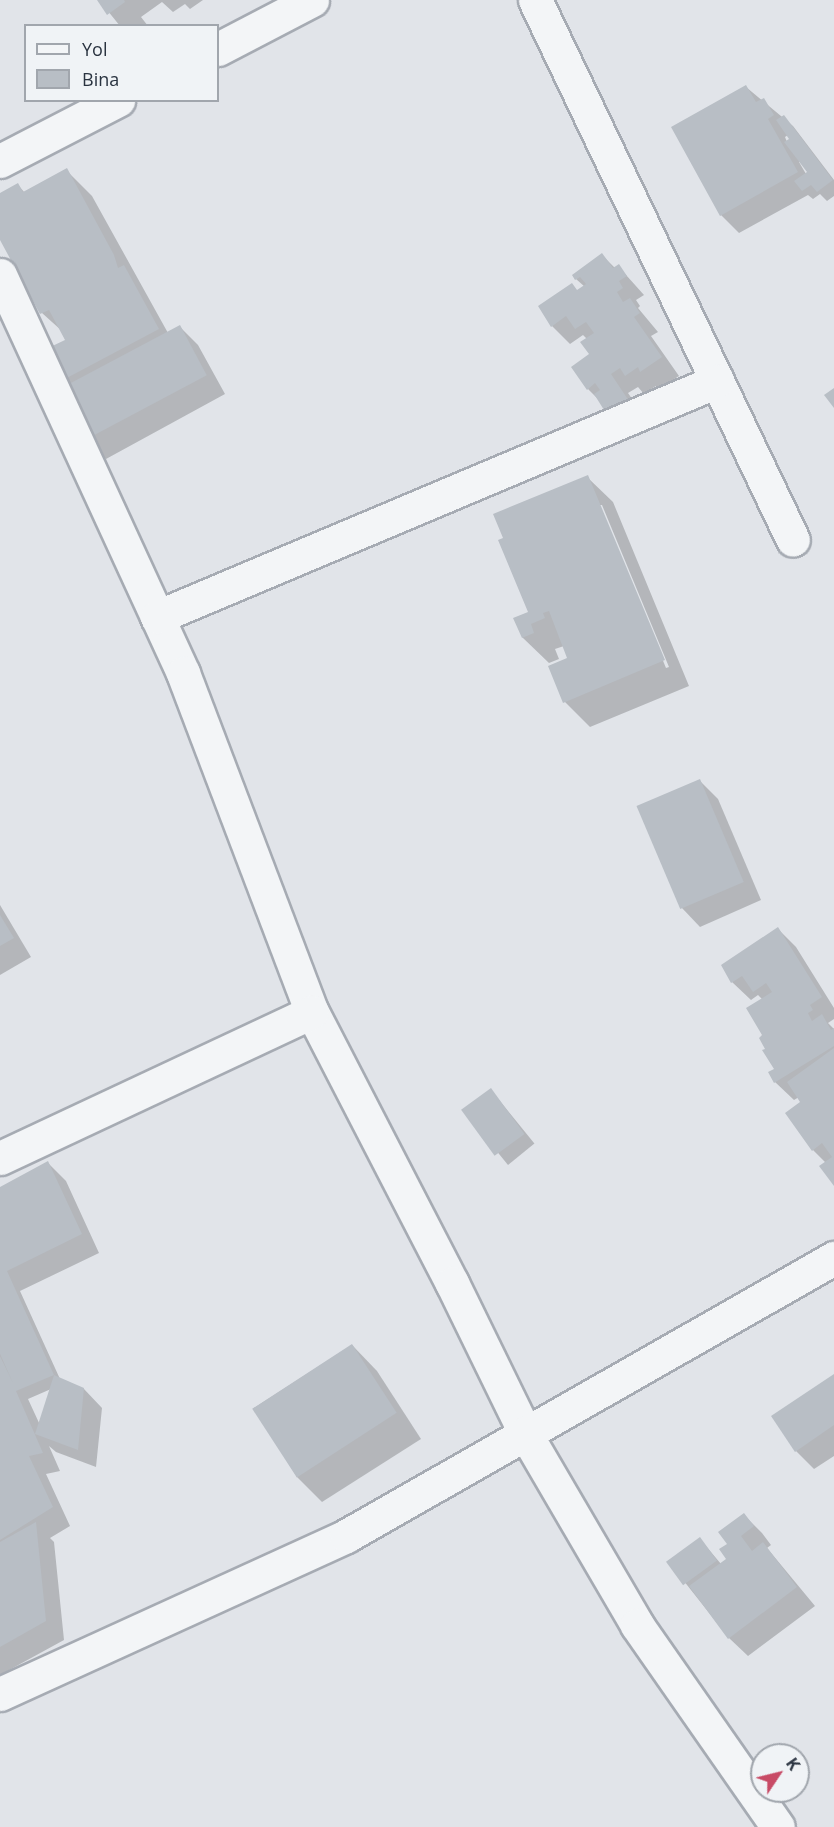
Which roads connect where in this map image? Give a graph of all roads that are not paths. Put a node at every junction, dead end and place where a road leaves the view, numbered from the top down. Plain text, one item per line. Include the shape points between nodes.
1 (312, 0) edge
2 (535, 0) edge
3 (219, 48) edge
4 (114, 102) edge
5 (0, 161) edge
6 (0, 275) edge
7 (717, 381) junction
8 (793, 540) dead end
9 (157, 617) junction
10 (312, 1012) junction
11 (0, 1158) edge
12 (834, 1258) edge
13 (525, 1433) junction
14 (0, 1694) edge
15 (778, 1827) edge

1 - 3 street
2 - 7 street
4 - 5 street
6 - 9 street
7 - 8 street
7 - 9 street
9 - 10 street via 183,673
10 - 11 street
10 - 13 street
12 - 13 street
13 - 14 street via 346,1536
13 - 15 street via 637,1625

